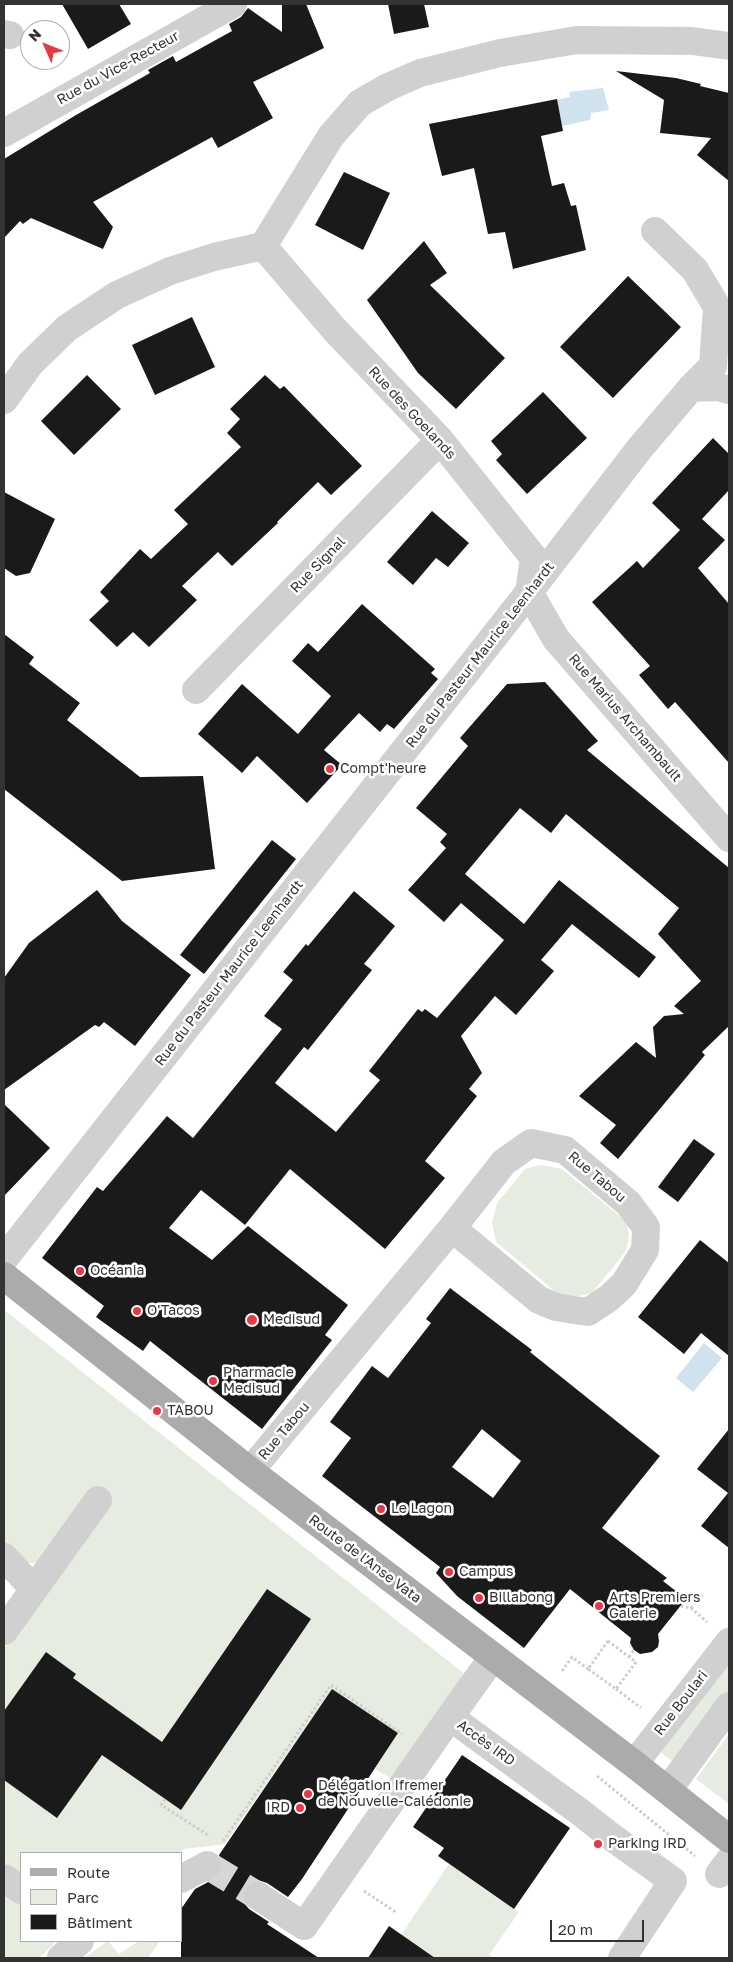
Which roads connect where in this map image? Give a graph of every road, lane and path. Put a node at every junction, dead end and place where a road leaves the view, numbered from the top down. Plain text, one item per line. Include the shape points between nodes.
1 (233, 4) edge
2 (729, 46) edge
3 (4, 133) edge
4 (655, 231) dead end
5 (263, 246) junction
6 (691, 388) junction
7 (729, 390) edge
8 (4, 400) edge
9 (440, 440) junction
10 (530, 592) junction
11 (196, 690) dead end
12 (729, 838) edge
13 (452, 1228) junction
14 (4, 1259) edge
15 (4, 1276) edge
16 (250, 1471) junction
17 (98, 1500) dead end
18 (4, 1557) edge
19 (34, 1589) junction
20 (704, 1593) dead end
21 (681, 1606) dead end
22 (691, 1608) junction
23 (4, 1631) edge
24 (720, 1634) edge
25 (634, 1650) dead end
26 (494, 1656) junction
27 (629, 1657) junction
28 (588, 1669) junction
29 (560, 1674) dead end
30 (616, 1689) junction
31 (729, 1706) edge
32 (644, 1710) dead end
33 (450, 1717) junction
34 (408, 1737) dead end
35 (634, 1764) junction
36 (668, 1790) junction
37 (165, 1799) dead end
38 (729, 1839) edge
39 (215, 1850) junction
40 (4, 1878) edge
41 (182, 1878) edge
42 (20, 1889) edge
43 (258, 1896) tunnel mouth
44 (79, 1942) edge
45 (61, 1958) edge
46 (622, 1958) edge

1 - 3 street, Rue du Vice-Recteur
2 - 5 street via 692,41 577,40 500,53 420,73 360,103 331,136
4 - 6 street, Rue du Pasteur Maurice Leenhardt via 695,270 716,307 713,366
5 - 8 street via 170,271 117,295 68,328 30,364
5 - 9 street, Rue des Goelands via 334,329
6 - 7 street
6 - 10 street, Rue du Pasteur Maurice Leenhardt via 640,448
9 - 10 street, Rue des Goelands via 534,558
9 - 11 street, Rue Signal
10 - 12 street, Rue Marius Archambault via 556,639
10 - 14 street, Rue du Pasteur Maurice Leenhardt
13 - 13 street, Rue Tabou via 539,1300 556,1307 588,1312 624,1284 645,1250 646,1227 628,1203 565,1150 531,1144 504,1162
13 - 16 street, Rue Tabou
15 - 16 main road, Route de l'Anse Vata
16 - 26 main road, Route de l'Anse Vata
17 - 19 street
18 - 19 street
19 - 23 street
20 - 22 path
21 - 22 path
22 - 24 path
24 - 35 street, Rue Boulari
25 - 27 path
26 - 33 street
26 - 35 main road, Route de l'Anse Vata
27 - 28 path via 608,1641
27 - 30 path via 636,1662
28 - 29 path via 572,1657
28 - 30 path
30 - 32 path
31 - 36 street
33 - 43 street, Accès IRD via 304,1926
33 - 46 street, Accès IRD via 673,1880
34 - 39 path via 331,1685
35 - 36 main road, Route de l'Anse Vata
36 - 38 main road, Route de l'Anse Vata
37 - 39 path via 161,1805
39 - 41 street
40 - 42 street
44 - 45 street

